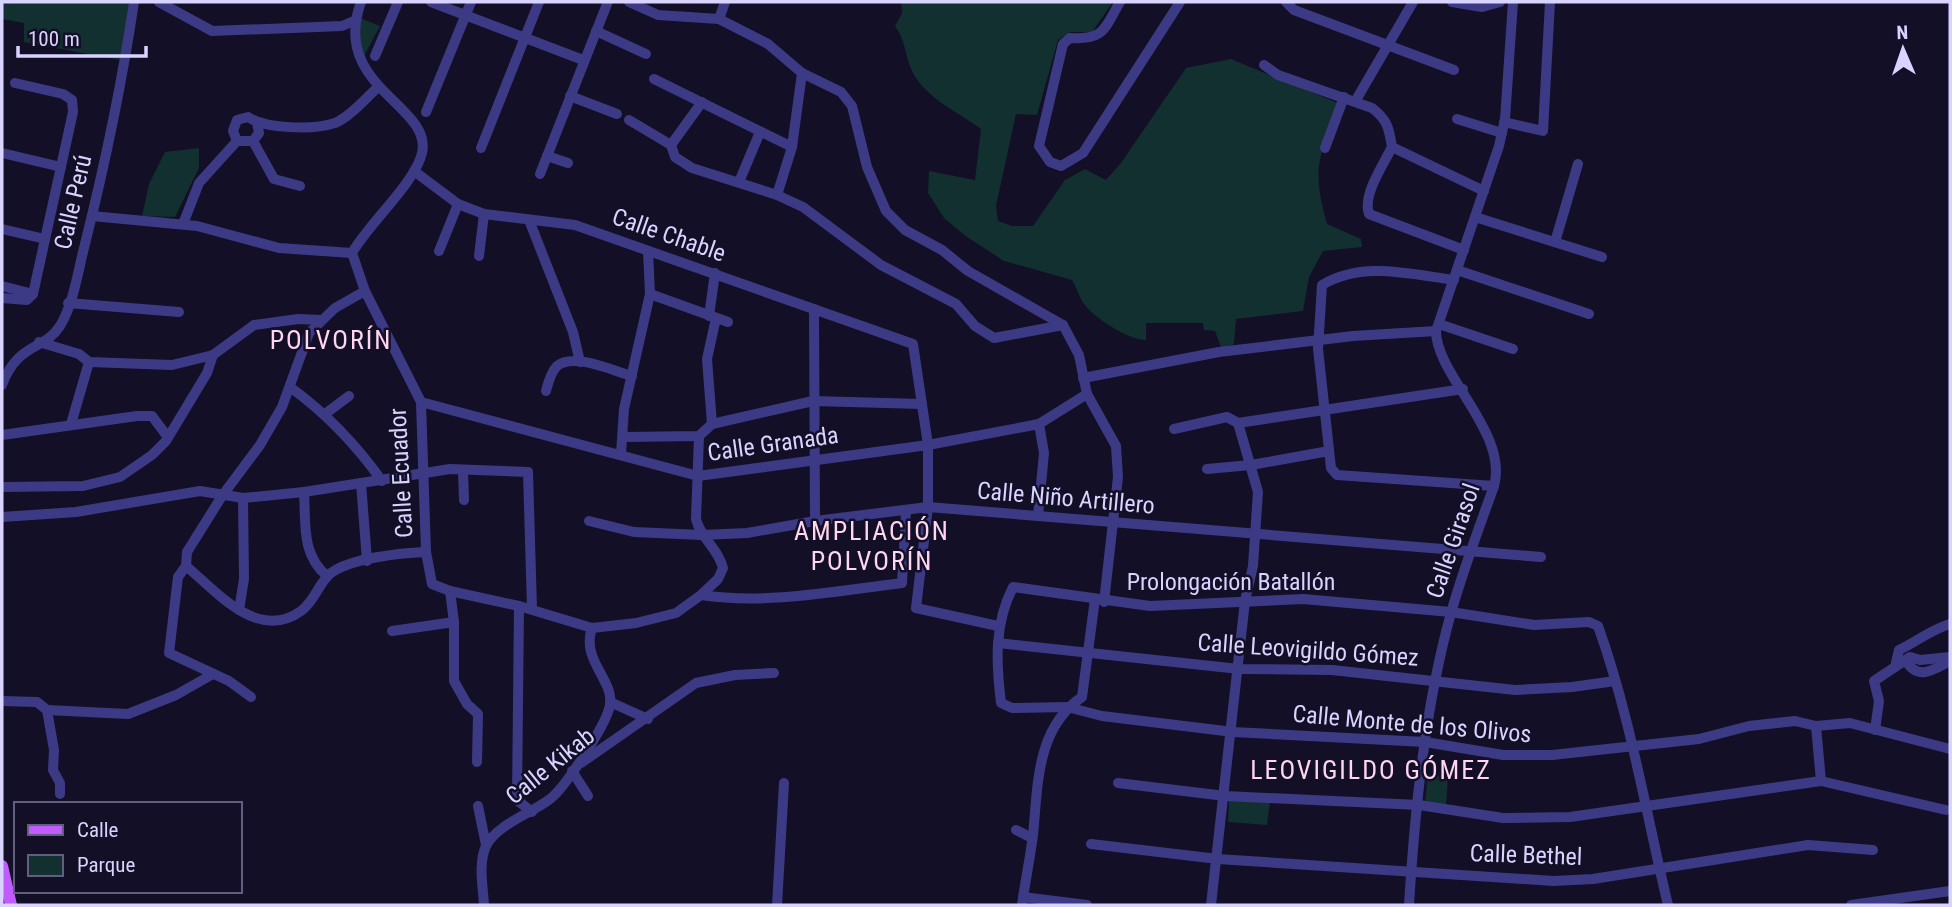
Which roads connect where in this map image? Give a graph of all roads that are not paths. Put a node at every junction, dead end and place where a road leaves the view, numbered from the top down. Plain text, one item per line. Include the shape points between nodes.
1 (134, 2) edge
2 (159, 2) edge
3 (361, 2) edge
4 (398, 2) edge
5 (431, 2) edge
6 (471, 2) edge
7 (539, 2) edge
8 (629, 2) edge
9 (725, 2) edge
10 (1120, 2) edge
11 (1286, 2) edge
12 (1413, 2) edge
13 (1500, 2) edge
14 (1513, 2) edge
15 (1550, 2) edge
16 (1175, 3) edge
17 (1458, 3) edge
18 (607, 4) dead end
19 (466, 15) junction
20 (719, 19) junction
21 (354, 22) junction
22 (596, 31) junction
23 (526, 38) junction
24 (1388, 45) junction
25 (646, 54) dead end
26 (375, 56) dead end
27 (583, 60) junction
28 (1264, 65) dead end
29 (1454, 69) dead end
30 (802, 74) junction
31 (654, 79) dead end
32 (15, 83) dead end
33 (377, 88) junction
34 (570, 96) junction
35 (1344, 97) junction
36 (1356, 100) junction
37 (702, 102) junction
38 (426, 112) dead end
39 (617, 114) dead end
40 (1457, 119) dead end
41 (629, 120) dead end
42 (257, 123) junction
43 (1503, 128) junction
44 (760, 132) junction
45 (237, 141) junction
46 (253, 141) junction
47 (671, 145) junction
48 (792, 147) junction
49 (1392, 147) junction
50 (481, 148) dead end
51 (1325, 148) dead end
52 (2, 153) edge
53 (547, 156) junction
54 (568, 163) dead end
55 (1578, 163) dead end
56 (61, 167) junction
57 (414, 171) junction
58 (540, 174) dead end
59 (739, 182) junction
60 (300, 186) dead end
61 (1484, 191) junction
62 (777, 195) junction
63 (458, 204) junction
64 (484, 214) junction
65 (92, 216) junction
66 (1475, 217) junction
67 (529, 220) junction
68 (183, 224) junction
69 (2, 229) edge
70 (45, 239) junction
71 (1555, 242) junction
72 (1464, 250) junction
73 (439, 251) dead end
74 (648, 251) junction
75 (352, 253) junction
76 (479, 256) dead end
77 (1602, 257) dead end
78 (715, 273) junction
79 (1455, 275) junction
80 (2, 286) edge
81 (365, 291) junction
82 (33, 294) junction
83 (650, 294) junction
84 (2, 298) edge
85 (68, 303) junction
86 (814, 309) junction
87 (178, 312) dead end
88 (1589, 314) dead end
89 (712, 317) junction
90 (321, 320) junction
91 (728, 322) dead end
92 (1063, 325) junction
93 (1437, 328) junction
94 (39, 342) junction
95 (1318, 342) junction
96 (1513, 349) dead end
97 (213, 355) junction
98 (89, 362) junction
99 (580, 362) junction
100 (632, 376) junction
101 (1083, 378) junction
102 (2, 385) edge
103 (290, 387) junction
104 (1462, 389) junction
105 (546, 391) dead end
106 (1087, 394) junction
107 (349, 396) dead end
108 (813, 401) junction
109 (421, 402) junction
110 (922, 404) junction
111 (1324, 408) junction
112 (325, 414) junction
113 (1238, 423) junction
114 (71, 424) junction
115 (712, 424) junction
116 (1039, 424) junction
117 (1174, 429) dead end
118 (2, 435) edge
119 (167, 436) junction
120 (699, 436) junction
121 (624, 437) junction
122 (929, 445) junction
123 (1329, 451) junction
124 (621, 454) junction
125 (814, 458) junction
126 (1251, 466) junction
127 (1207, 469) dead end
128 (463, 470) junction
129 (423, 474) junction
130 (698, 476) junction
131 (382, 481) junction
132 (361, 483) junction
133 (1494, 486) junction
134 (2, 487) edge
135 (304, 492) junction
136 (222, 496) junction
137 (243, 498) junction
138 (464, 500) dead end
139 (928, 507) junction
140 (906, 510) junction
141 (1038, 516) junction
142 (2, 517) edge
143 (589, 521) dead end
144 (815, 521) junction
145 (1112, 524) junction
146 (1256, 533) junction
147 (702, 535) junction
148 (1471, 551) junction
149 (426, 552) junction
150 (1541, 557) dead end
151 (367, 561) junction
152 (186, 566) junction
153 (327, 576) junction
154 (450, 591) junction
155 (701, 595) junction
156 (1100, 601) junction
157 (1245, 601) junction
158 (519, 606) junction
159 (532, 609) junction
160 (239, 610) junction
161 (1451, 612) junction
162 (454, 622) junction
163 (1950, 624) edge
164 (998, 626) junction
165 (592, 628) junction
166 (392, 631) dead end
167 (998, 643) junction
168 (1088, 655) junction
169 (1950, 659) edge
170 (1906, 661) junction
171 (1895, 667) junction
172 (1238, 669) junction
173 (774, 673) dead end
174 (213, 674) junction
175 (1435, 680) junction
176 (1615, 681) junction
177 (251, 697) dead end
178 (2, 701) edge
179 (610, 702) junction
180 (1067, 707) junction
181 (47, 710) junction
182 (648, 719) junction
183 (1816, 726) junction
184 (1875, 730) junction
185 (1233, 732) junction
186 (1425, 742) junction
187 (1630, 746) junction
188 (1950, 750) edge
189 (477, 762) dead end
190 (573, 769) junction
191 (1027, 771) dead end
192 (1038, 774) junction
193 (1821, 781) junction
194 (784, 783) dead end
195 (1118, 783) dead end
196 (60, 794) dead end
197 (588, 796) dead end
198 (1224, 796) junction
199 (1419, 805) junction
200 (478, 806) dead end
201 (1644, 807) junction
202 (1946, 810) dead end
203 (532, 812) junction
204 (1016, 831) dead end
205 (1032, 838) junction
206 (486, 845) junction
207 (1091, 845) dead end
208 (1873, 850) dead end
209 (1218, 859) junction
210 (2, 866) edge
211 (1659, 867) junction
212 (1410, 870) junction
213 (1950, 891) edge
214 (1022, 901) edge
215 (7, 903) edge
216 (484, 905) edge
217 (777, 905) edge
218 (1087, 905) edge
219 (1211, 905) edge
220 (1409, 905) edge
221 (1668, 905) edge
222 (1852, 905) edge

1 - 65 street, Calle Perú
2 - 21 street via 212,31
3 - 21 street
4 - 26 street
5 - 19 street
6 - 19 street
7 - 23 street
8 - 20 street via 658,15
9 - 20 street
10 - 16 street via 1097,36 1070,38 1063,44 1039,146 1050,162 1061,166 1083,153
11 - 24 street via 1294,10
12 - 24 street
13 - 17 street via 1482,7
14 - 43 street
15 - 43 street via 1543,131
18 - 22 street
19 - 23 street
19 - 38 street
20 - 30 street via 768,44
21 - 33 street via 355,40
22 - 25 street
22 - 27 street
23 - 27 street
23 - 50 street
24 - 29 street
24 - 36 street
27 - 34 street
28 - 35 street via 1278,75
30 - 48 street
30 - 92 street via 841,92 852,106 877,191 886,211 905,230
31 - 37 street
32 - 56 street via 63,93 72,100
33 - 42 street via 335,123 293,127
33 - 57 street via 418,124 422,153
34 - 39 street
34 - 53 street
35 - 36 street
35 - 51 street
36 - 49 street via 1384,117
37 - 44 street
37 - 47 street
40 - 43 street
41 - 47 street
42 - 45 street via 248,117 237,120 233,131
42 - 46 street via 259,133
43 - 61 street
44 - 48 street
44 - 59 street
45 - 46 street
45 - 68 street via 199,183
46 - 60 street via 274,180
47 - 59 street via 675,157 692,168
48 - 62 street
49 - 61 street
49 - 72 street via 1375,181 1369,214
52 - 56 street
53 - 54 street
53 - 58 street
55 - 71 street
56 - 70 street
57 - 63 street, Calle Chable
57 - 75 street
59 - 62 street
61 - 66 street
62 - 92 street via 803,207 881,265 957,304 975,327 994,338
63 - 64 street, Calle Chable
63 - 73 street
64 - 67 street, Calle Chable
64 - 76 street
65 - 68 street
65 - 85 street, Calle Perú
66 - 71 street
66 - 72 street
67 - 74 street, Calle Chable via 575,225
67 - 99 street via 573,332
68 - 75 street via 279,248
69 - 70 street
70 - 82 street
71 - 77 street
72 - 79 street
74 - 78 street, Calle Chable
74 - 83 street
75 - 81 street, Calle Ecuador
78 - 86 street, Calle Chable
78 - 89 street
79 - 88 street
79 - 93 street
79 - 95 street via 1357,270 1340,274 1321,285
80 - 82 street
81 - 90 street
81 - 109 street, Calle Ecuador
82 - 84 street via 27,300
83 - 89 street
83 - 100 street
85 - 87 street
85 - 94 street, Calle Perú via 60,326
86 - 108 street
86 - 110 street, Calle Chable via 913,344
89 - 91 street
89 - 115 street via 708,359
90 - 97 street via 254,325
90 - 103 street via 304,341
92 - 101 street via 1079,355
93 - 95 street
93 - 96 street
93 - 104 street, Calle Girasol via 1441,351
94 - 98 street via 79,354
94 - 102 street, Calle Perú via 11,364
95 - 101 street via 1219,352
95 - 111 street
97 - 98 street via 172,365
97 - 119 street via 207,373
98 - 114 street
99 - 100 street
99 - 105 street via 565,361 555,368
100 - 121 street via 624,409
101 - 106 street
103 - 112 street
103 - 136 street via 260,446
104 - 111 street
104 - 133 street, Calle Girasol via 1482,424 1497,467
106 - 116 street, Calle Granada
106 - 145 street via 1116,446 1118,477
107 - 112 street
108 - 110 street
108 - 115 street
108 - 125 street
109 - 124 street, Calle Granada
109 - 129 street, Calle Ecuador
110 - 122 street
111 - 113 street
111 - 123 street
112 - 131 street
113 - 117 street via 1227,417
113 - 126 street
114 - 118 street
114 - 119 street via 152,416
115 - 120 street
116 - 122 street, Calle Granada
116 - 141 street via 1044,453
119 - 134 street via 152,455 120,477 83,486
120 - 121 street
120 - 130 street
121 - 124 street
122 - 125 street, Calle Granada
122 - 139 street
123 - 126 street
123 - 133 street via 1337,475
124 - 130 street, Calle Granada
125 - 130 street, Calle Granada
125 - 144 street
126 - 127 street
126 - 146 street via 1258,492
128 - 129 street
128 - 138 street
128 - 159 street via 528,472
129 - 131 street
129 - 149 street, Calle Ecuador
130 - 147 street via 696,519
131 - 132 street
132 - 135 street
132 - 151 street
133 - 148 street, Calle Girasol
135 - 137 street
135 - 153 street via 309,555
136 - 137 street
136 - 142 street via 200,491 76,512
136 - 152 street via 187,552
137 - 160 street via 244,579
139 - 140 street, Calle Niño Artillero
139 - 141 street, Calle Niño Artillero
139 - 164 street via 916,608
140 - 144 street, Calle Niño Artillero
140 - 155 street via 902,583 775,597
141 - 145 street, Calle Niño Artillero
143 - 147 street, Calle Niño Artillero via 634,532
144 - 147 street, Calle Niño Artillero via 747,533
145 - 146 street, Calle Niño Artillero
145 - 156 street
146 - 148 street, Calle Niño Artillero
146 - 157 street
147 - 155 street via 720,555 723,568
148 - 150 street, Calle Niño Artillero
148 - 161 street, Calle Girasol
149 - 151 street
149 - 154 street, Calle Ecuador via 432,584
151 - 153 street
152 - 160 street
152 - 174 street via 178,578 169,653
153 - 160 street via 311,603 299,613 261,621
154 - 158 street
154 - 162 street
155 - 165 street via 659,618
156 - 157 street, Prolongación Batallón via 1150,606
156 - 164 street, Prolongación Batallón via 1013,587
156 - 168 street
157 - 161 street, Prolongación Batallón via 1303,599
157 - 172 street
158 - 159 street
158 - 203 street via 517,800
159 - 165 street
161 - 175 street, Calle Girasol
161 - 176 street, Prolongación Batallón via 1534,625 1588,622 1598,626
162 - 166 street
162 - 189 street via 454,681 478,714
163 - 171 street via 1899,650
164 - 167 street
165 - 179 street via 589,648
167 - 168 street, Calle Leovigildo Gómez
167 - 180 street, Calle Monte de los Olivos via 1001,703 1012,708
168 - 172 street, Calle Leovigildo Gómez
168 - 180 street via 1082,697
169 - 170 street via 1910,657
169 - 170 street via 1923,674
170 - 171 street
171 - 184 street via 1874,681 1879,701
172 - 175 street, Calle Leovigildo Gómez via 1332,670
172 - 185 street
173 - 182 street, Calle Kikab via 696,683
174 - 177 street
174 - 181 street via 128,714
175 - 176 street, Calle Leovigildo Gómez via 1515,690
175 - 186 street, Calle Girasol
176 - 187 street
178 - 181 street via 37,702
179 - 182 street
179 - 190 street via 597,735
180 - 185 street, Calle Monte de los Olivos via 1102,716
180 - 192 street via 1048,735
181 - 196 street
182 - 190 street, Calle Kikab
183 - 184 street, Calle Monte de los Olivos via 1850,723
183 - 187 street, Calle Monte de los Olivos via 1795,722 1749,726 1699,739
183 - 193 street
184 - 188 street, Calle Monte de los Olivos
185 - 186 street, Calle Monte de los Olivos
185 - 198 street
186 - 187 street, Calle Monte de los Olivos via 1503,755
186 - 199 street, Calle Girasol
187 - 201 street
190 - 197 street
190 - 203 street, Calle Kikab via 554,796
191 - 192 street
192 - 205 street
193 - 201 street
193 - 202 street
194 - 217 street
195 - 198 street
198 - 199 street
198 - 209 street
199 - 201 street via 1503,818
199 - 212 street, Calle Girasol
200 - 206 street
201 - 211 street
203 - 206 street, Calle Kikab via 503,828
204 - 205 street
205 - 214 street
206 - 216 street
207 - 209 street, Calle Bethel
208 - 211 street, Calle Bethel via 1808,845
209 - 212 street, Calle Bethel
209 - 219 street
210 - 215 main road
211 - 212 street, Calle Bethel via 1554,881
211 - 221 street
212 - 220 street, Calle Girasol
213 - 222 street
214 - 218 street

